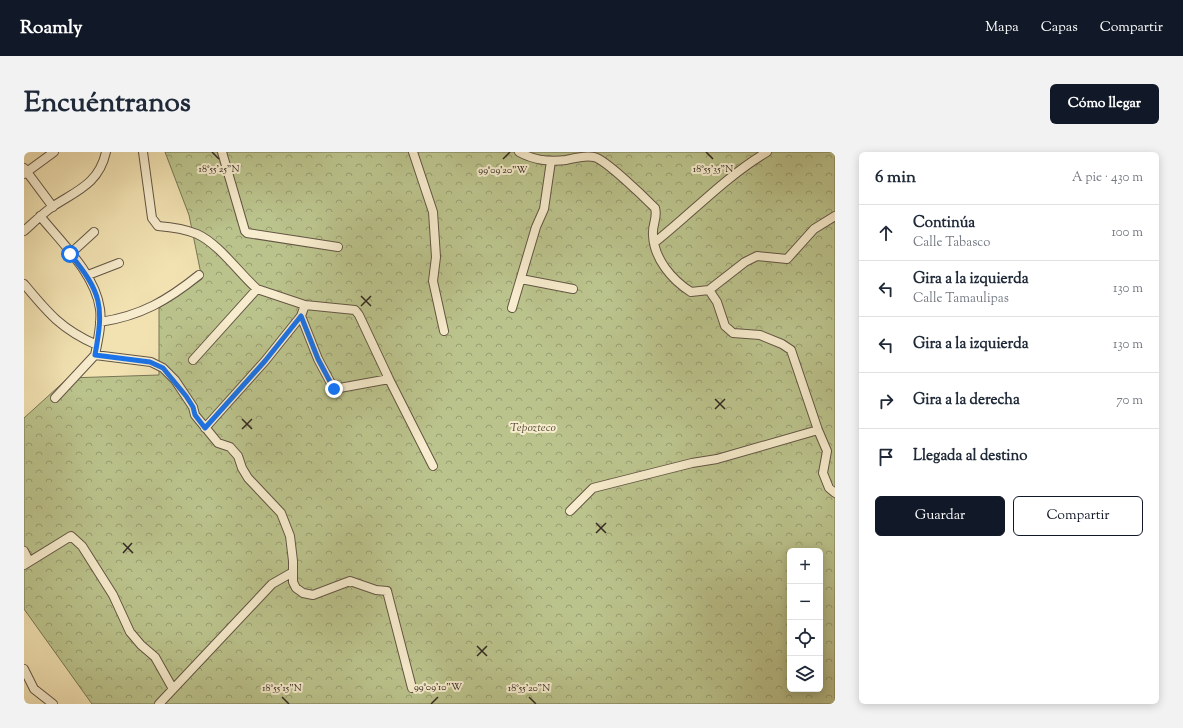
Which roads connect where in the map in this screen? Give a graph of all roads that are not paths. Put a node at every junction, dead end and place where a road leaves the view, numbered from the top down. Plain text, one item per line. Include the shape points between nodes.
1 (54, 152) edge
2 (106, 152) edge
3 (143, 152) edge
4 (222, 152) edge
5 (413, 152) edge
6 (519, 152) edge
7 (767, 152) edge
8 (551, 161) junction
9 (25, 171) edge
10 (53, 207) junction
11 (40, 216) junction
12 (835, 216) edge
13 (24, 231) edge
14 (94, 232) dead end
15 (654, 243) junction
16 (338, 247) dead end
17 (70, 254) junction
18 (119, 263) dead end
19 (88, 275) junction
20 (199, 275) dead end
21 (521, 279) junction
22 (24, 284) edge
23 (258, 289) junction
24 (573, 289) dead end
25 (709, 290) junction
26 (305, 304) junction
27 (512, 308) dead end
28 (301, 316) junction
29 (100, 322) junction
30 (444, 331) dead end
31 (97, 345) junction
32 (95, 355) junction
33 (193, 360) dead end
34 (389, 379) junction
35 (55, 398) dead end
36 (205, 428) junction
37 (818, 430) junction
38 (433, 466) dead end
39 (835, 493) edge
40 (570, 511) dead end
41 (24, 551) edge
42 (26, 563) edge
43 (292, 572) junction
44 (24, 669) edge
45 (173, 688) junction
46 (412, 688) dead end
47 (53, 704) edge
48 (159, 704) edge

1 - 9 street
2 - 10 street via 97,174 86,186
3 - 23 street via 154,222 158,226 179,228 198,235 212,244
4 - 16 street via 247,233
5 - 30 street via 433,212 436,257 433,281
6 - 8 street
7 - 15 street via 714,191 682,222
8 - 15 street via 588,156 596,157 609,167 655,208 657,215 653,233
8 - 21 street via 544,208
9 - 10 street
10 - 11 street
11 - 13 street
11 - 17 street
12 - 25 street via 814,229 787,259 757,256 745,262
14 - 17 street
15 - 25 street via 657,254 680,286 691,292
17 - 19 street
18 - 19 street
19 - 29 street via 96,291
20 - 29 street via 150,309
21 - 24 street
21 - 27 street
22 - 31 street via 60,324
23 - 26 street
23 - 33 street
25 - 37 street via 717,302 725,326 733,333 760,335 791,350
26 - 28 street
26 - 34 street via 355,310 360,315
28 - 34 street via 318,359 334,389
28 - 36 street
29 - 31 street
31 - 32 street
32 - 35 street
32 - 36 street via 150,362 163,368 186,396
34 - 38 street
36 - 43 street via 218,443 230,447 238,456 248,478 282,513 290,536
37 - 39 street via 827,452 823,473 829,488
37 - 40 street via 717,459 593,488
41 - 42 street
42 - 45 street via 70,536 82,546 113,595 130,632 155,657
43 - 45 street via 272,584
43 - 46 street via 296,588 303,593 313,594 350,582 387,591
44 - 47 street via 34,688
45 - 48 street

